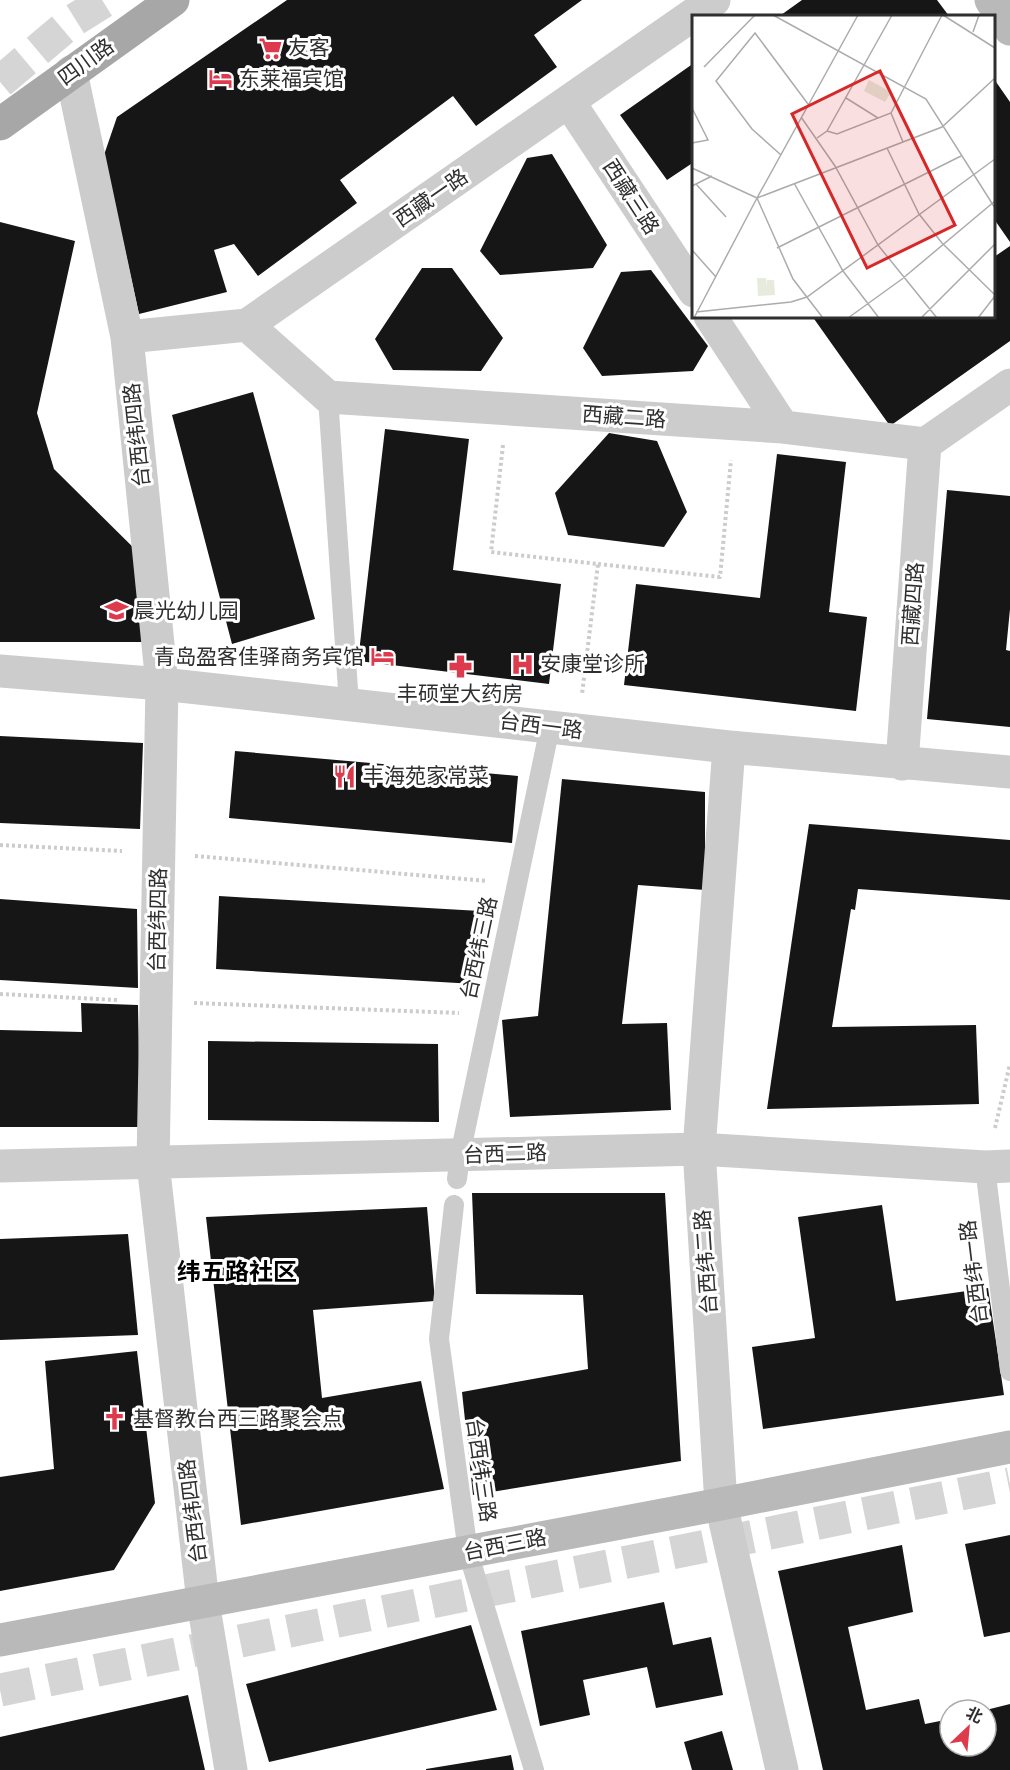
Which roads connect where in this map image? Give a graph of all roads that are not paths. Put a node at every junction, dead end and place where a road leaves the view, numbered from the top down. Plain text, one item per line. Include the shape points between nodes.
1 (173, 0) edge
2 (714, 0) edge
3 (991, 0) edge
4 (692, 15) edge
5 (693, 15) edge
6 (1010, 29) edge
7 (71, 72) junction
8 (569, 102) junction
9 (0, 123) edge
10 (692, 289) edge
11 (711, 318) edge
12 (247, 325) junction
13 (127, 337) junction
14 (1010, 386) edge
15 (328, 397) junction
16 (783, 427) junction
17 (925, 444) junction
18 (0, 671) edge
19 (162, 684) junction
20 (349, 704) junction
21 (564, 729) junction
22 (729, 747) junction
23 (902, 764) junction
24 (1010, 772) edge
25 (699, 1149) junction
26 (153, 1163) junction
27 (0, 1166) edge
28 (459, 1167) junction
29 (998, 1167) edge
30 (454, 1205) dead end
31 (1010, 1371) edge
32 (1010, 1448) edge
33 (721, 1504) junction
34 (468, 1552) junction
35 (203, 1602) junction
36 (0, 1640) edge
37 (231, 1770) edge
38 (534, 1770) edge
39 (782, 1770) edge

1 - 7 main road, 四川路
2 - 5 street, 西藏一路
3 - 6 street
4 - 8 street, 西藏一路
7 - 9 main road, 四川路
7 - 13 street, 台西纬四路
8 - 10 street, 西藏三路
8 - 12 street, 西藏一路
11 - 16 street
12 - 13 street, 西藏一路
12 - 15 street
13 - 19 street, 台西纬四路
14 - 17 street
15 - 16 street, 西藏二路
15 - 20 lane
16 - 17 street, 西藏二路
17 - 23 street, 西藏四路
18 - 19 street, 台西一路
19 - 20 street, 台西一路
19 - 26 street, 台西纬四路
20 - 21 street, 台西一路
21 - 22 street, 台西一路
21 - 28 lane, 台西纬三路 via 517,884
22 - 23 street, 台西一路
22 - 25 street, 台西纬二路
23 - 24 street, 台西一路
25 - 28 street, 台西二路
25 - 29 street, 台西二路
25 - 33 street, 台西纬二路
26 - 27 street, 台西二路
26 - 28 street, 台西二路
26 - 35 street, 台西纬四路
29 - 31 lane, 台西纬一路
30 - 34 lane, 台西纬三路 via 439,1339
32 - 33 street, 台西三路
33 - 34 street, 台西三路
33 - 39 street, 台西纬二路
34 - 35 street, 台西三路
34 - 38 lane, 台西纬三路
35 - 36 street, 台西三路
35 - 37 street, 台西纬四路

